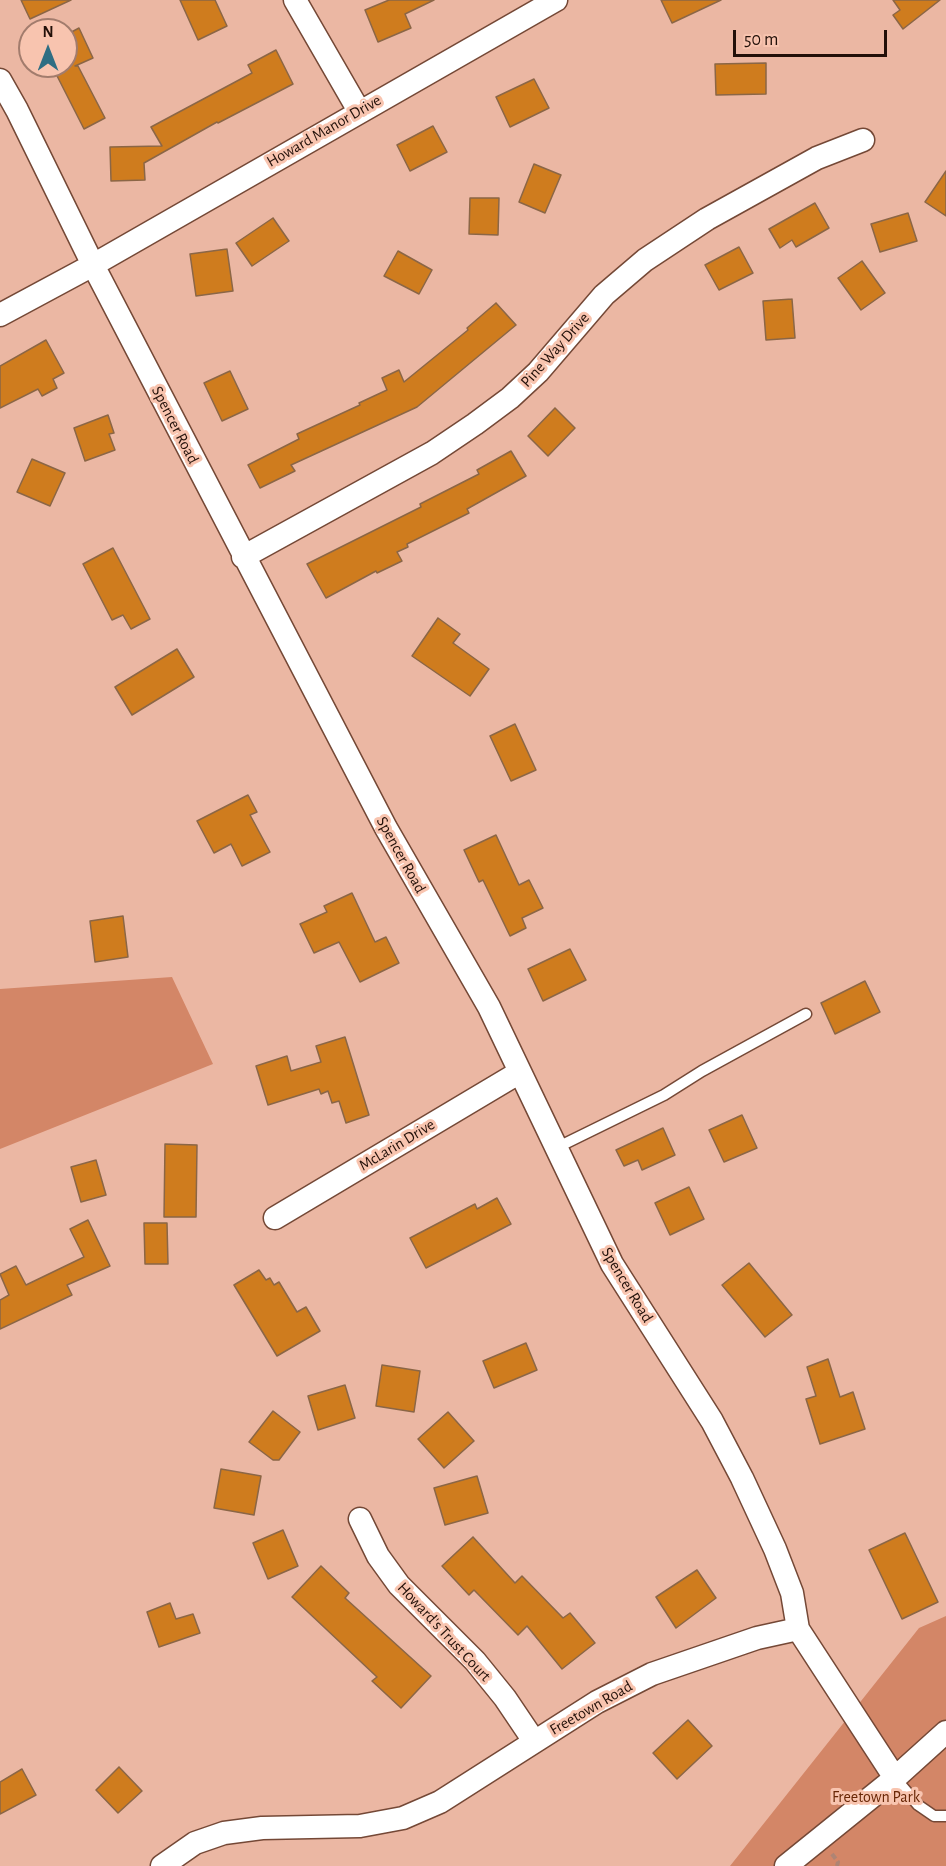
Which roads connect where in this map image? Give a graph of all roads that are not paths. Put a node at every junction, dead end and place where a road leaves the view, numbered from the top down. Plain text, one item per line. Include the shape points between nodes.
1 (295, 0) edge
2 (556, 0) edge
3 (0, 80) edge
4 (359, 111) junction
5 (863, 140) dead end
6 (93, 265) junction
7 (0, 315) edge
8 (243, 557) junction
9 (806, 1014) dead end
10 (520, 1072) junction
11 (556, 1148) junction
12 (275, 1218) dead end
13 (360, 1519) dead end
14 (798, 1629) junction
15 (946, 1732) edge
16 (534, 1741) junction
17 (895, 1778) junction
18 (946, 1816) edge
19 (162, 1866) edge
20 (786, 1866) edge

1 - 4 street
2 - 4 street, Howard Manor Drive
3 - 6 street, Spencer Road
4 - 6 street, Howard Manor Drive
5 - 8 street, Pine Way Drive via 817,158 707,219 645,260 604,295 538,372 475,424 432,453
6 - 7 street, Howard Manor Drive
6 - 8 street, Spencer Road
8 - 10 street, Spencer Road via 402,859 489,1007
9 - 11 lane via 664,1095
10 - 11 street, Spencer Road
10 - 12 street, McLarin Drive
11 - 14 street, Spencer Road via 612,1264 712,1421 742,1478 792,1593
13 - 16 street, Howard's Trust Court via 378,1556 399,1585 475,1661
14 - 16 street, Freetown Road via 757,1638 652,1674
14 - 17 street
15 - 17 street
16 - 19 street, Freetown Road via 440,1802 403,1818 360,1826 262,1828 224,1833 195,1843
17 - 18 lane via 918,1805 934,1815
17 - 20 street

